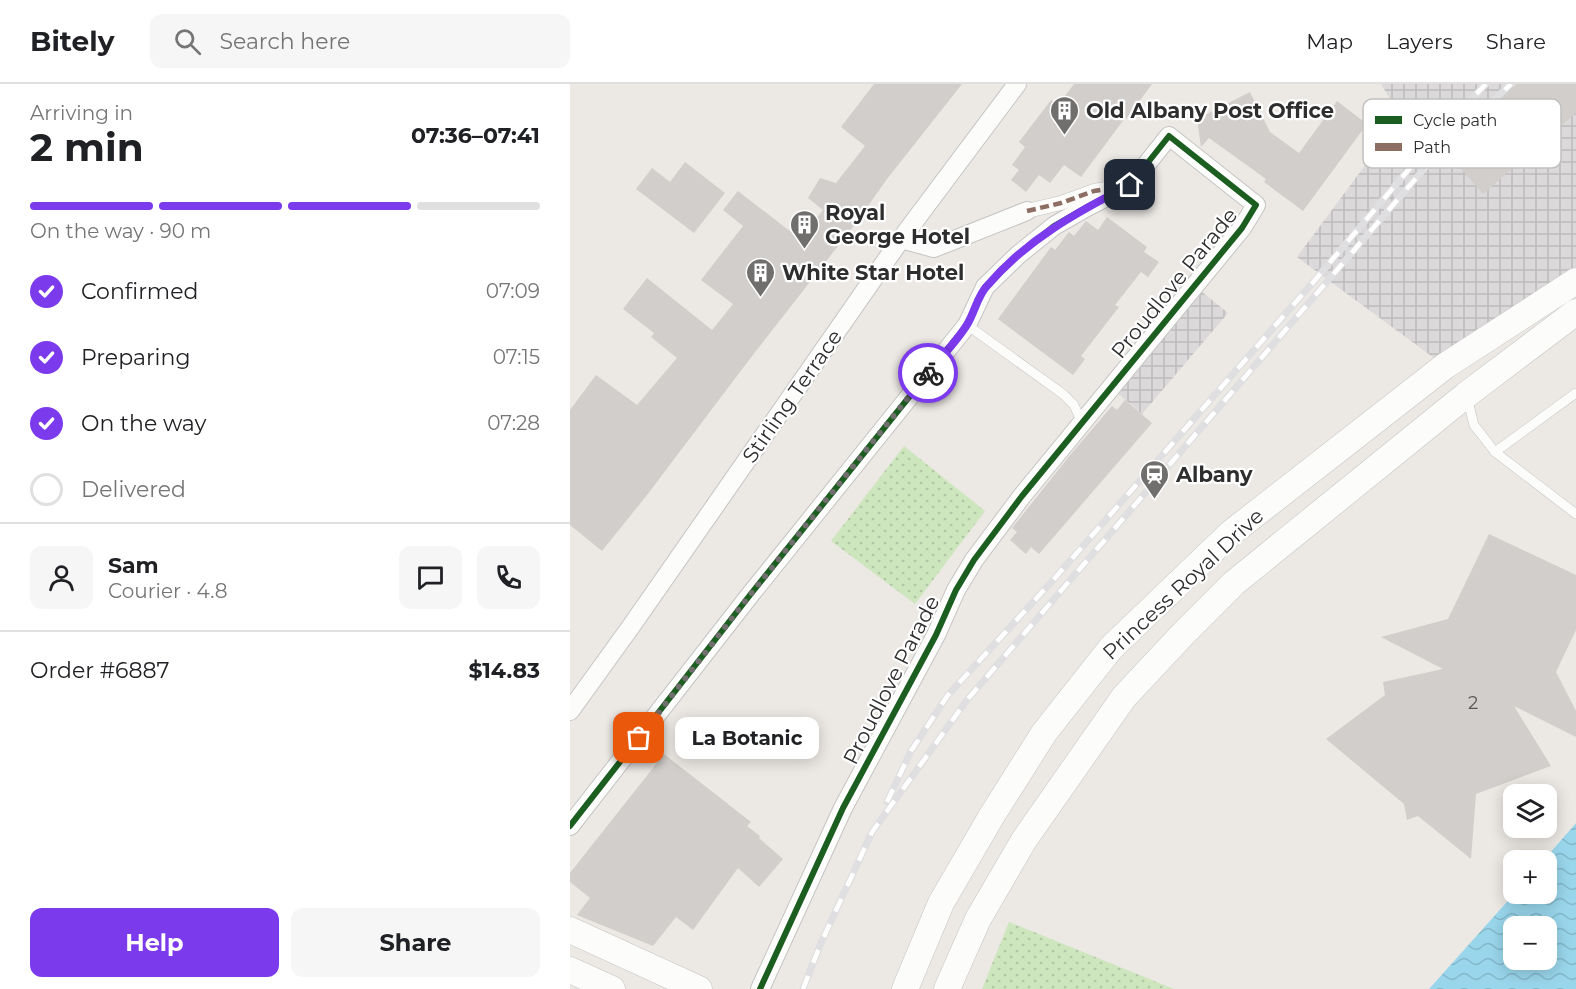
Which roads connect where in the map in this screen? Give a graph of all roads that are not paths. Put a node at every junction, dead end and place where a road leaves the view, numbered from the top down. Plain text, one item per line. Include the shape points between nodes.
1 (1017, 84) edge
2 (1130, 185) junction
3 (1027, 211) joint
4 (901, 239) junction
5 (1576, 281) edge
6 (1576, 312) edge
7 (967, 324) junction
8 (1445, 366) junction
9 (1576, 393) edge
10 (1466, 395) junction
11 (1082, 423) junction
12 (1495, 452) junction
13 (1576, 514) edge
14 (570, 711) edge
15 (570, 826) edge
16 (570, 930) edge
17 (570, 970) edge
18 (612, 989) edge
19 (699, 989) edge
20 (760, 989) edge
21 (905, 989) edge
22 (947, 989) edge

1 - 4 street, Stirling Terrace
2 - 3 street
2 - 7 street, Proudlove Parade via 1054,226 1018,255 985,287
2 - 11 street, Proudlove Parade via 1169,136 1256,205 1242,228
3 - 4 street via 934,248
4 - 14 street, Stirling Terrace
5 - 8 main road, Princess Royal Drive
6 - 10 main road, Princess Royal Drive
7 - 11 lane via 1063,394 1074,405
7 - 15 street, Proudlove Parade
8 - 10 main road
8 - 21 main road, Princess Royal Drive via 1231,532 1111,648 1044,733 990,817 941,903
9 - 12 lane
10 - 12 lane via 1474,425
10 - 22 main road, Princess Royal Drive via 1234,583 1124,697 1024,840 978,919
11 - 20 street, Proudlove Parade via 1008,514 956,590 843,808
12 - 13 lane
16 - 19 main road
17 - 18 main road

